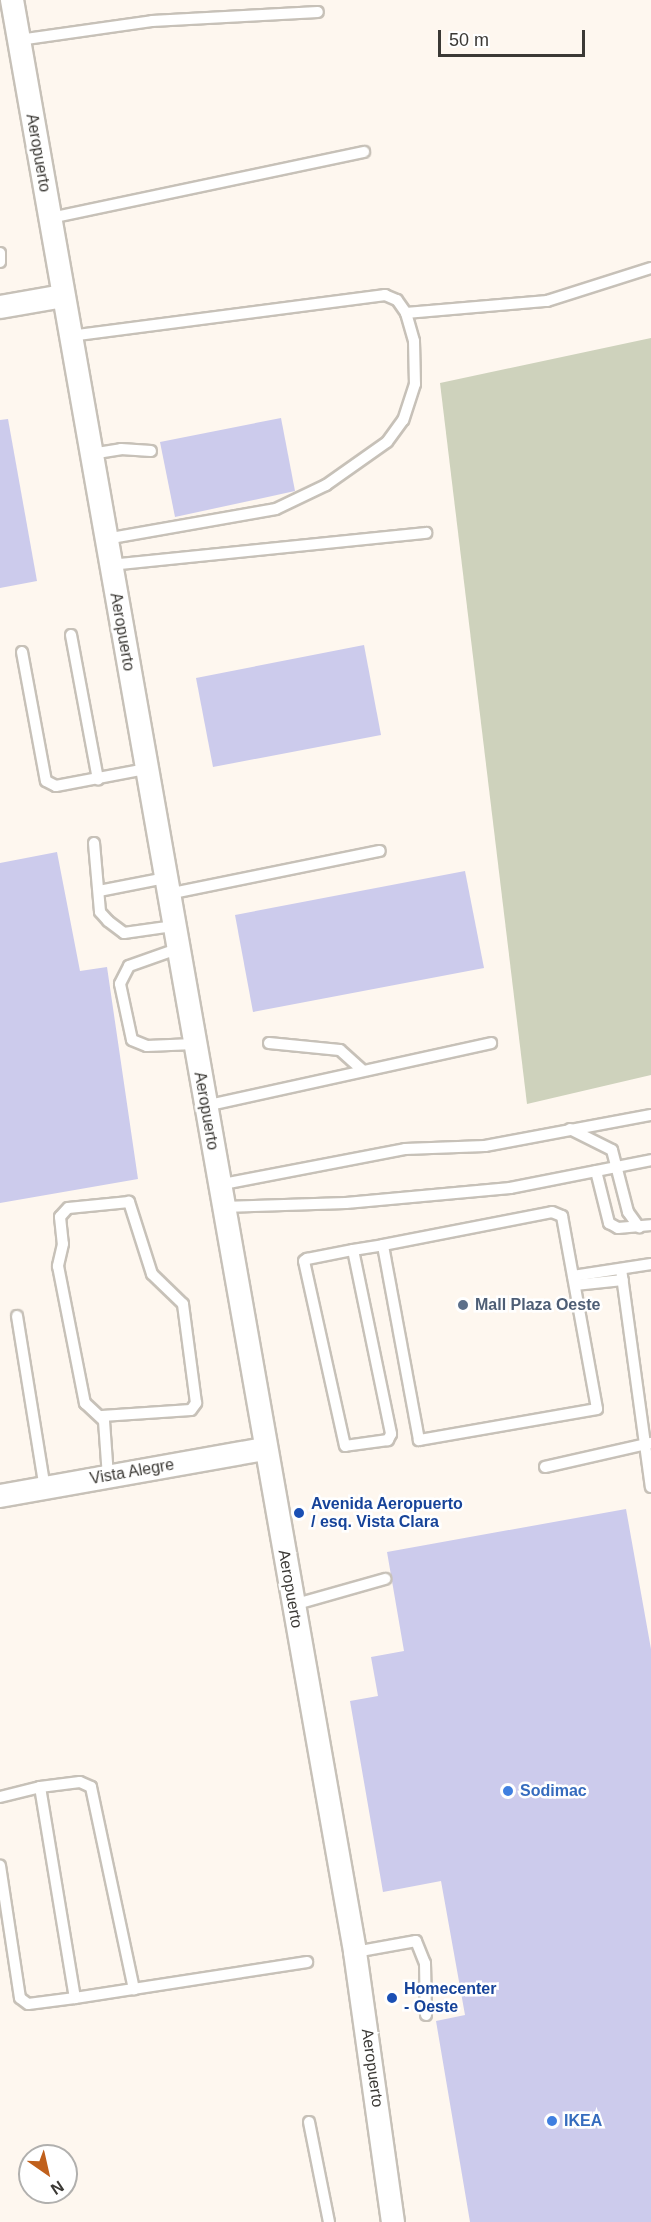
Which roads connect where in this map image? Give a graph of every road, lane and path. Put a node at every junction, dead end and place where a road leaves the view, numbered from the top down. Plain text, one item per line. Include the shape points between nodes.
1 (12, 0) edge
2 (318, 12) dead end
3 (18, 40) junction
4 (364, 152) dead end
5 (50, 218) junction
6 (0, 253) edge
7 (0, 262) edge
8 (651, 268) edge
9 (63, 296) junction
10 (0, 307) edge
11 (406, 313) junction
12 (70, 336) junction
13 (151, 451) dead end
14 (91, 454) junction
15 (426, 533) dead end
16 (106, 539) junction
17 (110, 565) junction
18 (71, 635) dead end
19 (21, 652) dead end
20 (146, 769) junction
21 (98, 779) junction
22 (94, 843) dead end
23 (380, 851) dead end
24 (166, 886) junction
25 (99, 891) junction
26 (173, 926) junction
27 (177, 949) junction
28 (269, 1043) dead end
29 (491, 1043) dead end
30 (194, 1044) junction
31 (363, 1071) junction
32 (205, 1106) junction
33 (651, 1108) edge
34 (637, 1115) junction
35 (651, 1115) edge
36 (570, 1129) junction
37 (651, 1160) edge
38 (619, 1166) junction
39 (596, 1171) junction
40 (219, 1185) junction
41 (222, 1207) junction
42 (651, 1226) edge
43 (639, 1227) junction
44 (383, 1245) junction
45 (353, 1250) junction
46 (651, 1264) edge
47 (622, 1275) junction
48 (574, 1280) junction
49 (16, 1316) dead end
50 (102, 1416) junction
51 (647, 1444) edge
52 (265, 1449) junction
53 (545, 1467) dead end
54 (108, 1477) junction
55 (651, 1487) edge
56 (45, 1488) junction
57 (0, 1496) edge
58 (385, 1579) dead end
59 (292, 1605) junction
60 (40, 1787) junction
61 (0, 1797) edge
62 (0, 1866) edge
63 (356, 1952) junction
64 (307, 1962) dead end
65 (134, 1989) junction
66 (75, 1998) junction
67 (426, 2015) dead end
68 (309, 2122) dead end
69 (329, 2222) edge
70 (393, 2222) edge

1 - 3 street, Aeropuerto
2 - 3 lane via 152,21
3 - 5 street, Aeropuerto
4 - 5 lane
5 - 9 street, Aeropuerto
6 - 7 lane
8 - 11 lane via 547,301
9 - 10 street
9 - 12 street, Aeropuerto
11 - 12 lane via 397,300 385,295
11 - 16 lane via 414,341 415,384 403,420 371,454 326,485 276,509
12 - 14 street, Aeropuerto
13 - 14 lane via 121,448
14 - 16 street, Aeropuerto
15 - 17 lane
16 - 17 street, Aeropuerto
17 - 20 street, Aeropuerto
18 - 21 lane
19 - 21 lane via 46,780 56,786
20 - 21 lane
20 - 24 street, Aeropuerto
22 - 25 lane
23 - 24 lane
24 - 25 lane
24 - 26 street, Aeropuerto
25 - 26 lane via 100,912 124,933
26 - 27 street, Aeropuerto
27 - 30 street, Aeropuerto
27 - 30 lane via 129,966 120,984 132,1040 147,1046
28 - 31 lane via 340,1050
29 - 31 lane
30 - 32 street, Aeropuerto
31 - 32 lane
32 - 40 street, Aeropuerto
33 - 34 lane
34 - 35 lane
34 - 36 lane
36 - 38 lane via 603,1142
36 - 40 lane via 485,1146 405,1149
37 - 38 lane
38 - 39 lane
38 - 43 lane via 628,1212
39 - 41 lane via 510,1188 346,1203
39 - 43 lane via 609,1223 618,1228
40 - 41 street, Aeropuerto
41 - 52 street, Aeropuerto
42 - 43 lane
44 - 45 lane
44 - 48 lane via 557,1213 562,1216
44 - 48 lane via 420,1441 597,1409
45 - 45 lane via 307,1258 303,1264 342,1443 350,1447 388,1440 391,1434
46 - 47 lane
47 - 48 lane
47 - 51 lane
49 - 56 lane
50 - 50 lane via 85,1403 81,1387 58,1266 63,1244 60,1216 68,1208 129,1202 152,1274 183,1304 196,1403 190,1410
50 - 54 lane
51 - 53 lane
51 - 55 lane
52 - 54 street, Vista Alegre
52 - 59 street, Aeropuerto
54 - 56 street, Vista Alegre
56 - 57 street, Vista Alegre
58 - 59 lane
59 - 63 street, Aeropuerto
60 - 61 lane
60 - 65 lane via 80,1782 91,1787
60 - 66 lane
62 - 66 lane via 20,1998 28,2004
63 - 67 lane via 416,1941 425,1963
63 - 70 street, Aeropuerto
64 - 65 lane
65 - 66 lane
68 - 69 lane

